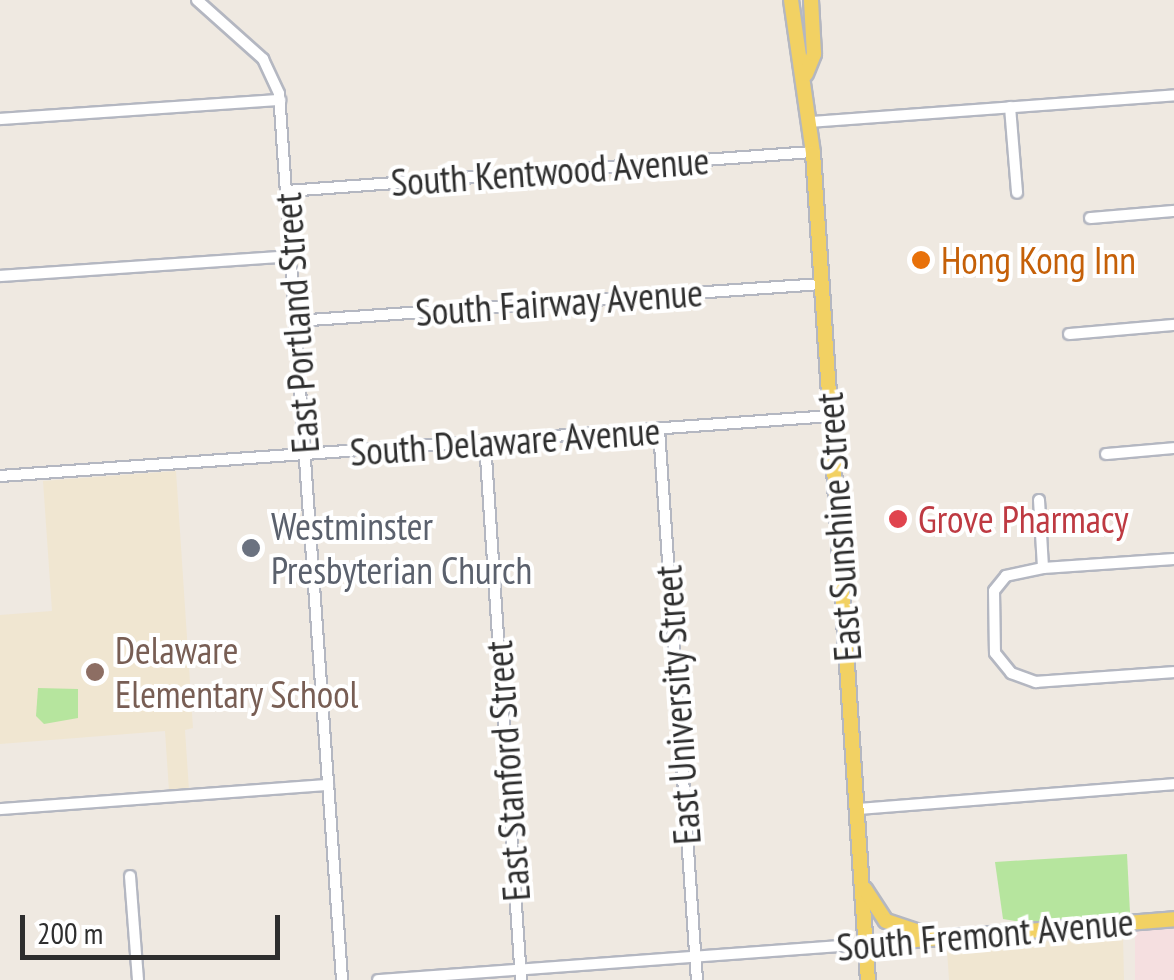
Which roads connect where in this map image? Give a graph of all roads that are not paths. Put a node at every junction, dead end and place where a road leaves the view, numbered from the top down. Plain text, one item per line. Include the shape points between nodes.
1 (197, 0) edge
2 (790, 0) edge
3 (814, 0) edge
4 (806, 74) junction
5 (1174, 94) edge
6 (280, 100) junction
7 (1010, 107) junction
8 (0, 119) edge
9 (810, 122) junction
10 (812, 152) junction
11 (287, 191) junction
12 (1018, 193) dead end
13 (1174, 211) edge
14 (1090, 218) dead end
15 (292, 256) junction
16 (0, 276) edge
17 (821, 284) junction
18 (296, 321) junction
19 (1174, 325) edge
20 (1070, 334) dead end
21 (831, 416) junction
22 (659, 430) junction
23 (485, 442) junction
24 (1174, 448) edge
25 (1106, 454) dead end
26 (306, 455) junction
27 (0, 476) edge
28 (1040, 500) dead end
29 (1174, 559) edge
30 (1043, 568) junction
31 (1174, 672) edge
32 (1174, 784) edge
33 (328, 786) junction
34 (856, 809) junction
35 (0, 810) edge
36 (130, 876) dead end
37 (862, 881) junction
38 (1174, 919) edge
39 (938, 938) junction
40 (866, 944) junction
41 (696, 956) junction
42 (521, 975) edge
43 (138, 980) edge
44 (342, 980) edge
45 (378, 980) edge
46 (697, 980) edge
47 (868, 980) edge

1 - 6 street, East Portland Street via 263,58
2 - 4 main road, East Sunshine Street via 795,53
3 - 4 main road, East Sunshine Street
4 - 9 main road, East Sunshine Street
5 - 7 street
6 - 8 street
6 - 11 street, East Portland Street
7 - 9 street
7 - 12 street
9 - 10 main road, East Sunshine Street
10 - 11 street, South Kentwood Avenue
10 - 17 main road, East Sunshine Street
11 - 15 street, East Portland Street
13 - 14 street
15 - 16 street
15 - 18 street, East Portland Street
17 - 18 street, South Fairway Avenue
17 - 21 main road, East Sunshine Street
18 - 26 street, East Portland Street
19 - 20 street
21 - 22 street, South Delaware Avenue
21 - 34 main road, East Sunshine Street
22 - 23 street, South Delaware Avenue
22 - 41 street, East University Street
23 - 26 street, South Delaware Avenue
23 - 42 street, East Stanford Street
24 - 25 street
26 - 27 street, South Delaware Avenue
26 - 33 street, East Portland Street
28 - 30 street
29 - 30 street
30 - 31 street via 1006,576 994,592 995,653 1011,673 1036,682
32 - 34 street
33 - 35 street
33 - 44 street, East Portland Street
34 - 37 main road, East Sunshine Street
36 - 43 street
37 - 39 main road via 886,921
37 - 40 main road, East Sunshine Street
38 - 39 main road, South Fremont Avenue
39 - 40 main road, South Fremont Avenue
40 - 41 street, South Fremont Avenue
40 - 47 main road, East Sunshine Street
41 - 42 street, South Fremont Avenue
41 - 46 street, East University Street
42 - 45 street, South Fremont Avenue

